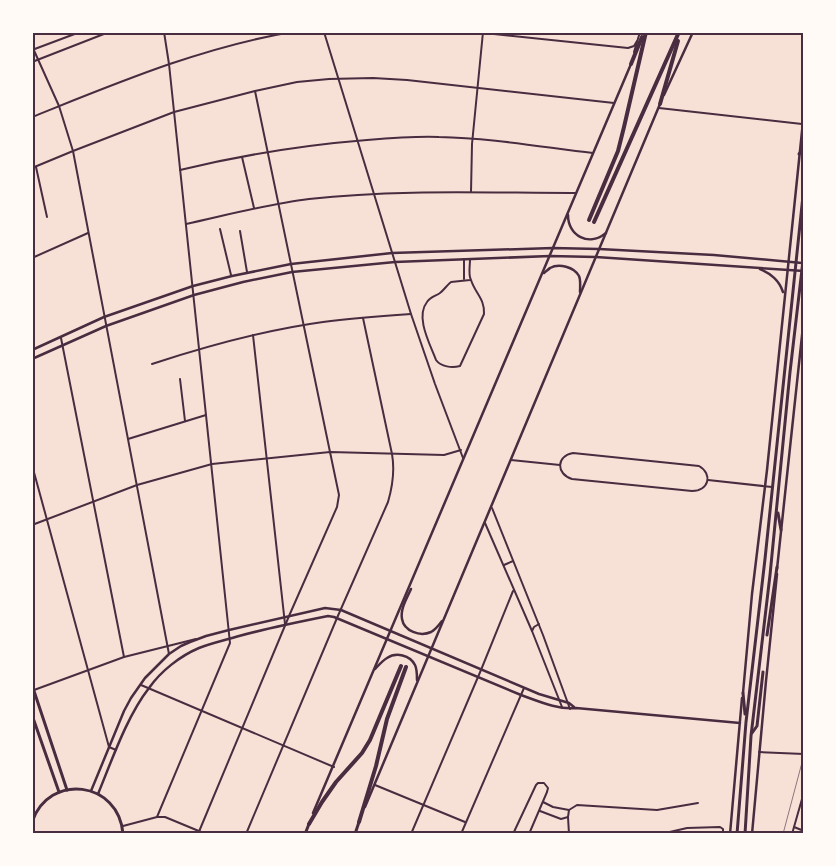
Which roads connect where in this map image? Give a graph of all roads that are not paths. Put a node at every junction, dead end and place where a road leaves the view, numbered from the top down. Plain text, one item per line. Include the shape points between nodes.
1 (80, 32) edge
2 (109, 32) edge
3 (164, 32) edge
4 (292, 32) edge
5 (324, 32) edge
6 (475, 32) edge
7 (640, 32) edge
8 (645, 32) edge
9 (680, 32) edge
10 (693, 32) edge
11 (483, 33) edge
12 (637, 41) junction
13 (32, 46) edge
14 (33, 50) edge
15 (38, 60) junction
16 (32, 62) edge
17 (169, 64) junction
18 (630, 64) junction
19 (338, 78) junction
20 (477, 87) junction
21 (255, 91) junction
22 (615, 103) junction
23 (59, 106) junction
24 (660, 106) junction
25 (174, 112) junction
26 (804, 112) edge
27 (32, 117) edge
28 (802, 124) junction
29 (472, 139) junction
30 (357, 141) junction
31 (804, 148) edge
32 (73, 151) junction
33 (268, 152) junction
34 (594, 153) junction
35 (799, 154) junction
36 (242, 157) junction
37 (36, 167) junction
38 (32, 168) edge
39 (180, 170) junction
40 (804, 186) edge
41 (374, 193) junction
42 (471, 193) junction
43 (576, 193) junction
44 (278, 204) junction
45 (254, 209) junction
46 (568, 214) junction
47 (47, 217) dead end
48 (589, 220) dead end
49 (594, 222) dead end
50 (186, 224) junction
51 (220, 229) dead end
52 (240, 231) dead end
53 (606, 232) junction
54 (88, 233) junction
55 (553, 248) junction
56 (599, 249) junction
57 (804, 252) edge
58 (392, 253) junction
59 (550, 256) junction
60 (596, 257) junction
61 (32, 258) edge
62 (464, 259) junction
63 (470, 259) junction
64 (395, 262) junction
65 (788, 262) junction
66 (795, 263) junction
67 (291, 264) junction
68 (803, 264) edge
69 (759, 268) junction
70 (787, 270) junction
71 (794, 271) junction
72 (802, 271) edge
73 (247, 272) junction
74 (292, 272) junction
75 (542, 275) junction
76 (232, 276) junction
77 (464, 280) junction
78 (470, 280) junction
79 (193, 286) junction
80 (580, 294) junction
81 (194, 295) junction
82 (784, 295) junction
83 (411, 314) junction
84 (104, 316) junction
85 (804, 317) edge
86 (363, 318) junction
87 (303, 325) junction
88 (106, 326) junction
89 (253, 335) junction
90 (61, 336) junction
91 (63, 345) junction
92 (199, 348) junction
93 (32, 350) edge
94 (32, 359) edge
95 (152, 364) dead end
96 (180, 379) dead end
97 (206, 415) junction
98 (185, 421) junction
99 (128, 439) junction
100 (460, 450) junction
101 (330, 452) junction
102 (392, 454) junction
103 (266, 459) junction
104 (464, 459) junction
105 (511, 460) junction
106 (212, 464) junction
107 (32, 465) edge
108 (560, 465) junction
109 (708, 480) junction
110 (137, 486) junction
111 (765, 486) junction
112 (772, 487) junction
113 (93, 501) junction
114 (491, 507) junction
115 (777, 508) junction
116 (47, 519) junction
117 (485, 523) junction
118 (32, 525) edge
119 (781, 530) junction
120 (513, 561) junction
121 (504, 565) junction
122 (777, 567) junction
123 (412, 580) junction
124 (513, 591) junction
125 (341, 610) junction
126 (288, 616) junction
127 (284, 617) junction
128 (337, 618) junction
129 (444, 619) junction
130 (539, 624) junction
131 (285, 625) junction
132 (229, 630) junction
133 (390, 631) junction
134 (532, 631) junction
135 (766, 635) dead end
136 (206, 636) junction
137 (230, 639) junction
138 (387, 639) junction
139 (167, 645) junction
140 (432, 648) junction
141 (169, 654) junction
142 (428, 656) junction
143 (124, 657) junction
144 (88, 669) junction
145 (374, 670) junction
146 (481, 670) junction
147 (763, 672) dead end
148 (478, 677) junction
149 (416, 684) junction
150 (32, 685) edge
151 (141, 685) junction
152 (148, 688) junction
153 (524, 688) junction
154 (33, 690) edge
155 (743, 693) junction
156 (521, 695) junction
157 (560, 701) junction
158 (568, 703) junction
159 (562, 707) junction
160 (576, 708) junction
161 (570, 709) junction
162 (201, 711) junction
163 (32, 715) edge
164 (746, 722) junction
165 (740, 723) junction
166 (242, 728) junction
167 (751, 736) junction
168 (284, 746) junction
169 (109, 747) junction
170 (116, 750) junction
171 (759, 752) junction
172 (804, 754) edge
173 (334, 767) junction
174 (374, 785) junction
175 (67, 790) junction
176 (91, 791) junction
177 (59, 792) junction
178 (804, 792) edge
179 (98, 794) junction
180 (544, 802) junction
181 (698, 803) dead end
182 (423, 805) junction
183 (569, 810) junction
184 (540, 811) junction
185 (157, 817) junction
186 (568, 817) junction
187 (33, 820) edge
188 (360, 822) junction
189 (466, 822) junction
190 (309, 824) junction
191 (122, 826) junction
192 (794, 827) junction
193 (804, 831) edge
194 (199, 832) edge
195 (745, 832) edge
196 (513, 833) edge
197 (737, 833) edge
198 (124, 834) edge
199 (206, 834) edge
200 (246, 834) edge
201 (305, 834) edge
202 (355, 834) edge
203 (411, 834) edge
204 (461, 834) edge
205 (530, 834) edge
206 (569, 834) edge
207 (661, 834) edge
208 (723, 834) edge
209 (730, 834) edge
210 (752, 834) edge
211 (792, 834) edge

1 - 14 street
2 - 15 street
3 - 17 street
4 - 17 street via 245,41
5 - 19 street
6 - 11 street
7 - 12 street
8 - 18 highway
8 - 48 highway via 618,151
9 - 24 highway
9 - 49 highway
10 - 24 street
11 - 12 street via 628,48
11 - 20 street
12 - 18 street
13 - 14 street
14 - 15 street
15 - 16 street
15 - 23 street
17 - 23 street
17 - 25 street
18 - 22 street
19 - 20 street
19 - 21 street
19 - 30 street
20 - 22 street
20 - 29 street
21 - 25 street
21 - 33 street
22 - 34 street
23 - 27 street
23 - 32 street
24 - 28 street
24 - 53 street
25 - 32 street
25 - 39 street
26 - 28 street
28 - 35 street
29 - 30 street via 411,137
29 - 34 street
29 - 42 street
30 - 33 street
30 - 41 street
31 - 35 main road
32 - 37 street
32 - 54 street
33 - 36 street
33 - 44 street
34 - 43 street
35 - 65 street
36 - 39 street
36 - 45 street
37 - 38 street
37 - 47 street
39 - 50 street
40 - 66 main road
41 - 42 street
41 - 44 street
41 - 58 street
42 - 43 street
43 - 46 street
44 - 45 street
44 - 67 street
45 - 50 street
46 - 53 street via 570,229 580,237 596,239
46 - 55 street
50 - 79 street
51 - 76 street
52 - 73 street
53 - 56 street
54 - 61 street
54 - 84 street
55 - 56 street
55 - 58 street
55 - 59 street
56 - 60 street
56 - 65 street
57 - 68 main road
58 - 64 street
58 - 67 street
59 - 60 street
59 - 63 street
59 - 75 street
60 - 69 street
60 - 80 street
62 - 63 street
62 - 64 street
62 - 77 street
63 - 78 street
64 - 74 street
64 - 83 street
65 - 66 street
65 - 70 street
66 - 68 street
66 - 71 main road
67 - 73 street
67 - 74 street
68 - 72 main road
69 - 70 street
69 - 82 street via 776,279
70 - 71 street
70 - 82 street
71 - 72 street
71 - 112 main road
72 - 115 main road
73 - 76 street
74 - 81 street
74 - 87 street
75 - 80 street via 549,268 558,266 574,270 580,281
75 - 104 street
76 - 79 street
77 - 78 street
77 - 78 street via 450,282 442,292 428,300 422,313 421,319 436,360 442,366 460,366 484,314 483,301
79 - 81 street
79 - 84 street
80 - 105 street
81 - 88 street
81 - 92 street
82 - 111 street
83 - 86 street
83 - 100 street
84 - 88 street
84 - 90 street
85 - 119 street
86 - 87 street
86 - 102 street
87 - 89 street
87 - 101 street
88 - 91 street
88 - 99 street
89 - 92 street
89 - 103 street
90 - 91 street
90 - 93 street
91 - 94 street
91 - 113 street
92 - 95 street
92 - 97 street
96 - 98 street
97 - 98 street
97 - 106 street
98 - 99 street
99 - 110 street
100 - 102 street via 444,455
100 - 104 street
101 - 102 street
101 - 103 street
101 - 126 street via 337,506
102 - 125 street via 394,478 388,502
103 - 106 street
103 - 127 street
104 - 123 street
105 - 108 street
105 - 114 street
106 - 110 street
106 - 132 street
107 - 116 street
108 - 109 street via 568,478 590,481 697,491
108 - 109 street via 565,456 573,452 695,465 706,471
109 - 111 street
110 - 113 street
110 - 139 street
111 - 112 street
111 - 155 street
112 - 164 main road
113 - 116 street
113 - 143 street
114 - 117 street
114 - 120 street
115 - 119 main road
115 - 167 main road
116 - 118 street
116 - 144 street
117 - 121 street
117 - 129 street
119 - 122 street
120 - 121 street
120 - 130 street
121 - 124 street
122 - 135 main road
122 - 171 street
123 - 129 street via 402,612 404,626 422,635 435,629
123 - 133 street
124 - 134 street
124 - 146 street
125 - 126 street via 325,608
125 - 128 street
125 - 133 street
126 - 127 street
126 - 131 street
127 - 131 street
127 - 132 street
128 - 131 street via 328,616
128 - 138 street
128 - 168 street
129 - 140 street
130 - 134 street
130 - 158 street
131 - 137 street
131 - 166 street
132 - 136 street
132 - 137 street
133 - 138 street
133 - 140 street
134 - 157 street
136 - 139 street
136 - 141 street
137 - 152 street via 198,648 184,656
137 - 162 street
138 - 142 street
138 - 145 street
139 - 141 street
139 - 143 street
140 - 142 street
140 - 146 street
141 - 151 street
142 - 148 street
142 - 149 street
143 - 144 street
144 - 154 street
144 - 169 street
145 - 149 street via 393,655 407,657 416,666
145 - 173 street
146 - 148 street
146 - 153 street
147 - 167 main road via 757,726
148 - 156 street
148 - 182 street
149 - 174 street
150 - 154 main road
151 - 152 street
151 - 169 street via 124,711
152 - 162 street
152 - 170 street
153 - 156 street
153 - 157 street
154 - 175 main road
155 - 164 main road
155 - 165 street
156 - 159 street
156 - 189 street
157 - 158 street
157 - 159 street
158 - 160 street
158 - 161 street
159 - 161 street
160 - 161 street
160 - 165 street
162 - 166 street
162 - 185 street
163 - 177 main road
164 - 197 main road
165 - 209 street
166 - 168 street
166 - 194 street
167 - 195 main road
168 - 173 street
168 - 200 street
169 - 170 street
169 - 176 street
170 - 179 street
171 - 172 street
171 - 210 street
173 - 190 street
174 - 182 street
174 - 188 street
175 - 176 main road
175 - 177 main road
176 - 179 main road
177 - 187 main road via 43,803
178 - 192 street
179 - 191 main road via 114,807
180 - 183 street
180 - 184 street
180 - 196 street via 548,788 540,782
181 - 183 street via 656,810 577,805
182 - 189 street
182 - 203 street
183 - 186 street
184 - 186 street via 561,819
184 - 205 street
185 - 191 street
185 - 194 street via 169,818
186 - 206 street
188 - 190 highway via 404,666 370,740 336,782
188 - 202 main road
189 - 204 street
190 - 201 main road
191 - 198 main road
192 - 193 street
192 - 211 street
194 - 199 street
207 - 208 street via 687,828 720,827

